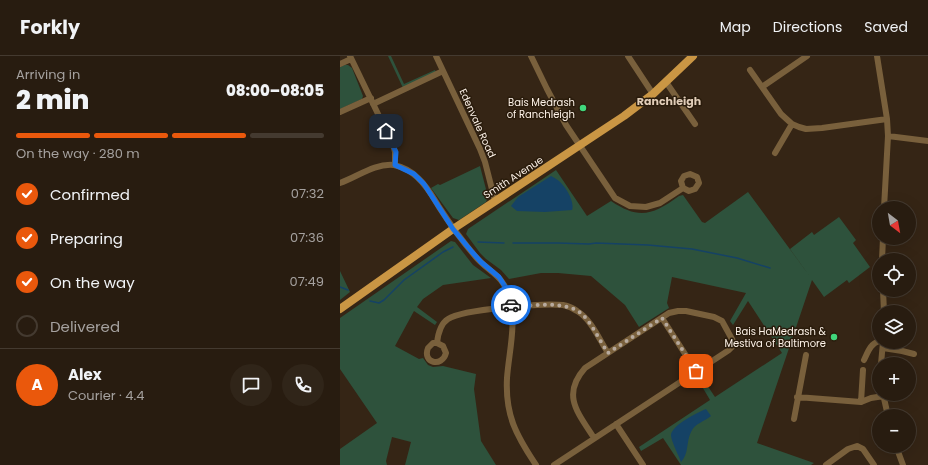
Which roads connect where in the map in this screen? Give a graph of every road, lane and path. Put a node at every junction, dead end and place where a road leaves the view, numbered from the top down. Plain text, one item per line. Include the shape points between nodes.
1 (436, 56) edge
2 (531, 56) edge
3 (628, 56) edge
4 (693, 56) edge
5 (807, 56) edge
6 (877, 56) edge
7 (350, 57) edge
8 (340, 64) edge
9 (750, 70) dead end
10 (443, 71) junction
11 (666, 82) junction
12 (762, 87) junction
13 (653, 94) junction
14 (372, 101) junction
15 (340, 112) edge
16 (886, 118) junction
17 (695, 124) dead end
18 (792, 124) junction
19 (888, 136) junction
20 (928, 141) edge
21 (579, 146) junction
22 (775, 153) dead end
23 (395, 165) junction
24 (340, 183) edge
25 (683, 188) dead end
26 (495, 201) junction
27 (884, 201) edge
28 (453, 229) junction
29 (511, 307) junction
30 (340, 309) edge
31 (662, 318) junction
32 (437, 343) dead end
33 (872, 346) edge
34 (896, 349) edge
35 (608, 353) junction
36 (914, 354) dead end
37 (806, 355) dead end
38 (864, 360) dead end
39 (863, 370) dead end
40 (696, 371) junction
41 (797, 398) junction
42 (872, 398) edge
43 (861, 402) junction
44 (794, 419) dead end
45 (616, 424) junction
46 (594, 438) junction
47 (899, 453) edge
48 (536, 465) edge
49 (554, 465) edge
50 (643, 465) edge
51 (826, 465) edge
52 (874, 465) edge
53 (903, 465) edge

1 - 10 street, Edenvale Road
2 - 21 street
3 - 13 street
4 - 11 main road, Smith Avenue
5 - 12 street
6 - 16 street
7 - 8 street
7 - 14 street
9 - 12 street
10 - 14 street
10 - 26 street, Edenvale Road via 480,149
11 - 13 main road, Smith Avenue
11 - 17 street
12 - 18 street via 781,114
13 - 21 main road, Smith Avenue
14 - 15 street
14 - 23 street via 396,152
16 - 18 street via 813,129
16 - 19 street
18 - 22 street
19 - 20 street
19 - 27 street
21 - 25 street via 615,198 630,206 655,205
21 - 26 main road, Smith Avenue
23 - 24 street via 374,168
23 - 28 street via 408,170 419,179
26 - 28 main road, Smith Avenue
28 - 29 street via 476,257 499,277 506,288
28 - 30 main road, Smith Avenue
29 - 32 street via 454,316 444,322
29 - 35 street via 558,305 577,310 588,321
29 - 48 street via 513,328 507,390 510,414 517,434
31 - 35 street
31 - 40 street
31 - 40 street via 669,313 686,311 722,321 733,341 733,346
33 - 38 street
34 - 36 street
35 - 46 street via 585,368 573,386 574,405
37 - 41 street
39 - 43 street
40 - 45 street
41 - 43 street
41 - 44 street
42 - 43 street
45 - 46 street
45 - 50 street
46 - 49 street
47 - 53 street
51 - 52 street via 848,449 857,446 863,449

